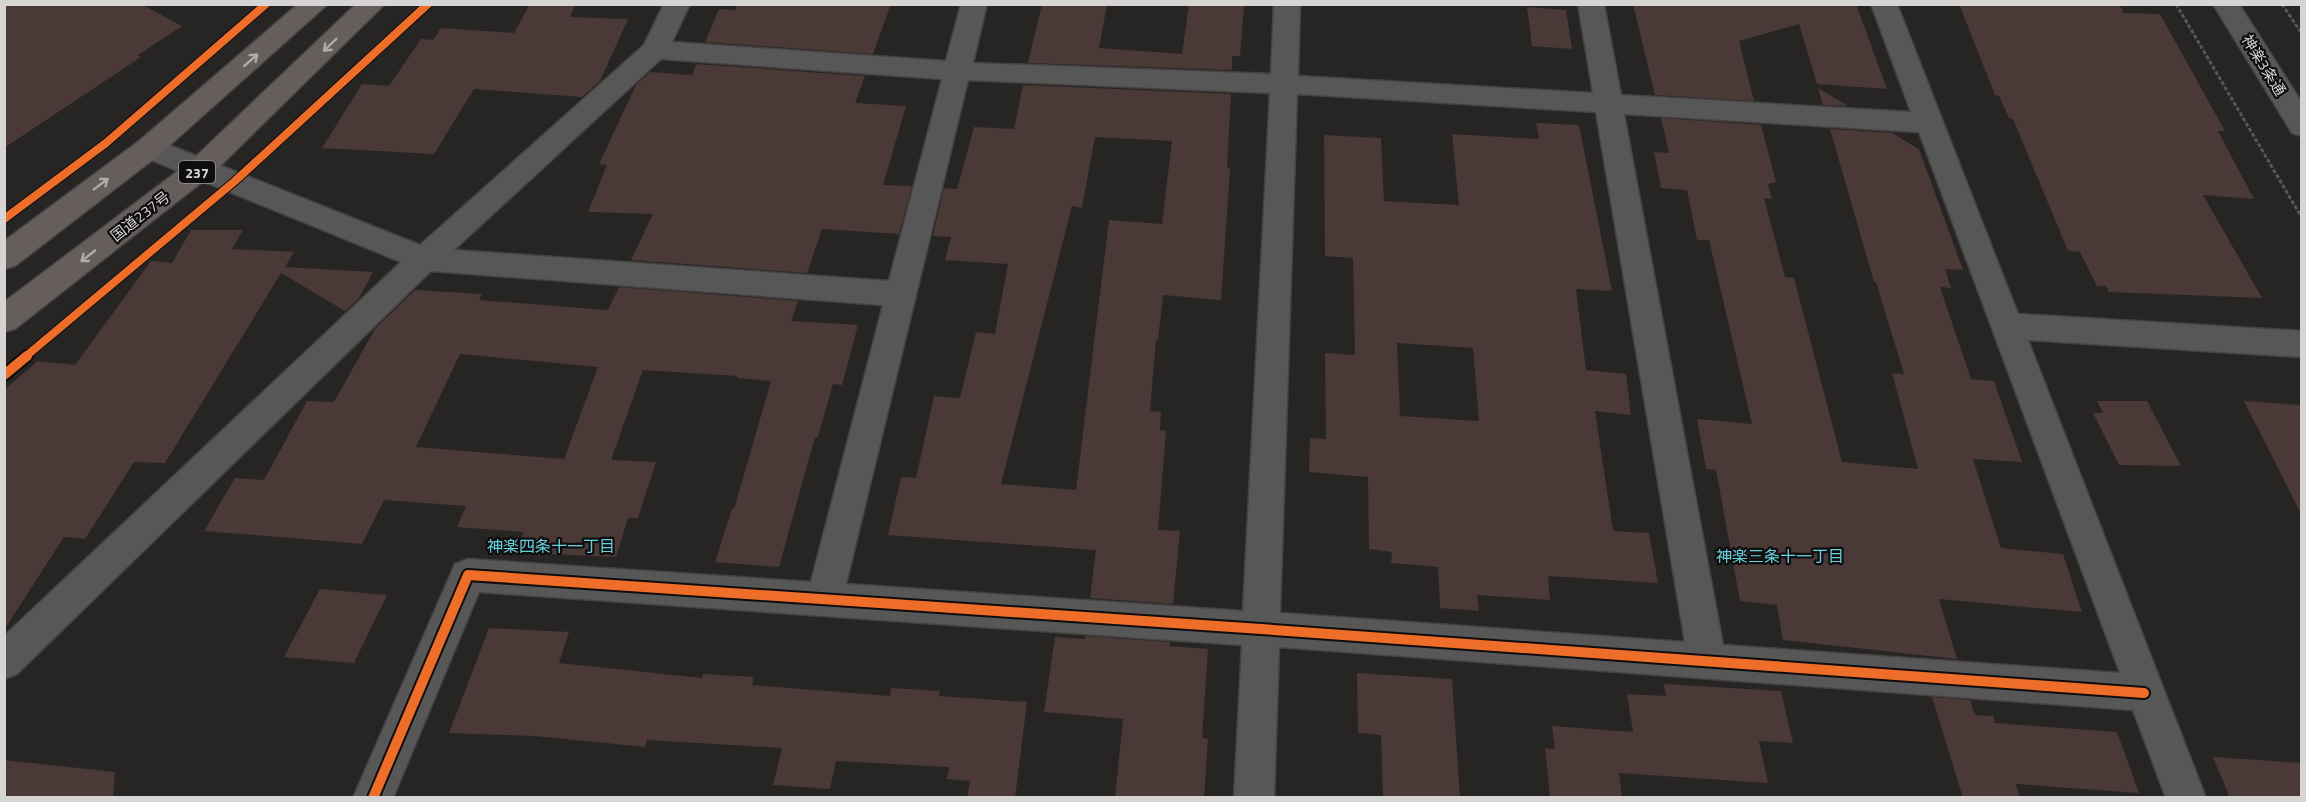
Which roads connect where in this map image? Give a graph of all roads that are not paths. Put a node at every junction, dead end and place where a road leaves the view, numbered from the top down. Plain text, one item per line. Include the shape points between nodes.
1 (315, 4) edge
2 (372, 4) edge
3 (677, 4) edge
4 (974, 4) edge
5 (1287, 4) edge
6 (1592, 4) edge
7 (1884, 4) edge
8 (2226, 4) edge
9 (655, 50) junction
10 (958, 71) junction
11 (1284, 84) junction
12 (1610, 103) junction
13 (1930, 123) junction
14 (2301, 126) edge
15 (149, 148) junction
16 (201, 168) junction
17 (4, 258) edge
18 (424, 259) junction
19 (902, 294) junction
20 (4, 321) edge
21 (2008, 326) junction
22 (2301, 344) edge
23 (824, 601) junction
24 (1262, 629) junction
25 (1707, 661) junction
26 (4, 662) edge
27 (2144, 693) junction
28 (373, 798) edge
29 (1254, 798) edge
30 (2186, 798) edge

15 -> 1 highway
2 -> 16 highway, 国道237号 / 237
3 - 9 street
4 - 10 street
5 - 11 street
6 - 12 street
7 - 13 street
8 - 14 street, 神楽3条通
9 - 10 street
9 - 18 street
10 - 11 street
10 - 19 street
11 - 12 street
11 - 24 street
12 - 13 street
12 - 25 street
13 - 21 street
15 - 16 street
17 -> 15 highway
16 - 18 street
16 -> 20 highway, 国道237号 / 237
18 - 19 street
18 - 26 street
19 - 23 street
21 - 22 street
21 - 27 street
23 - 24 street
23 - 28 street via 468,575
24 - 25 street
24 - 29 street
25 - 27 street
27 - 30 street

